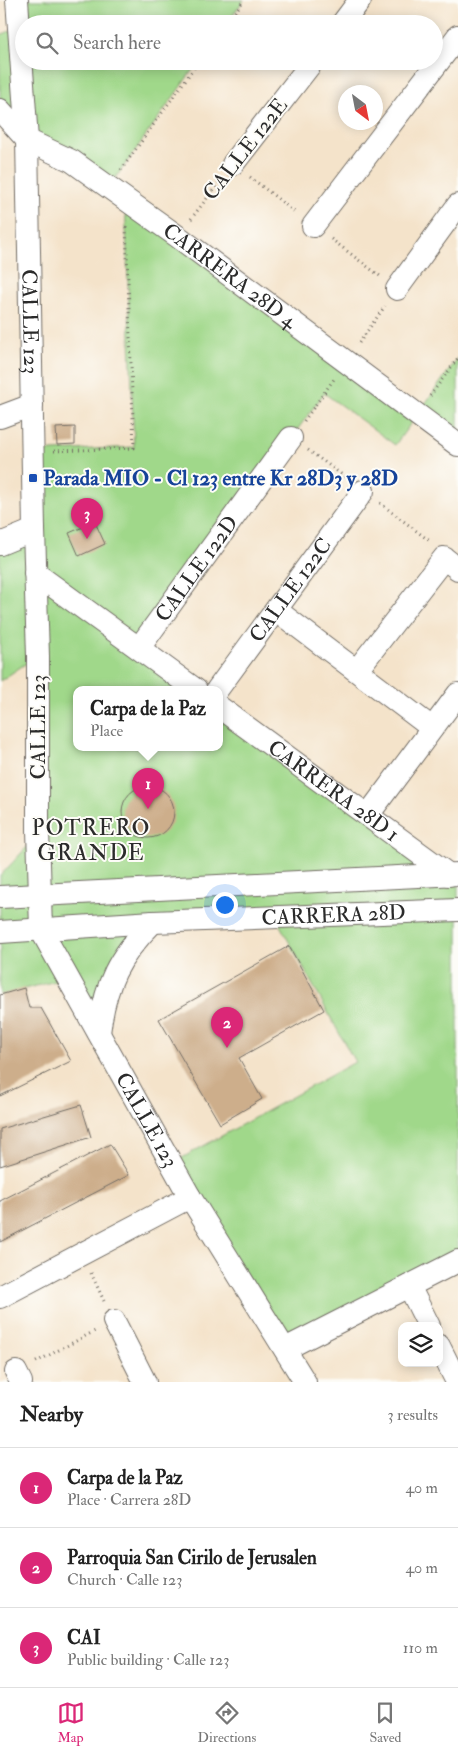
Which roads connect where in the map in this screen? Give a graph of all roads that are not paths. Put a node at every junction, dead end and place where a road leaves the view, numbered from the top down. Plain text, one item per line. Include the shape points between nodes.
1 (17, 0) edge
2 (360, 0) edge
3 (349, 15) edge
4 (9, 31) edge
5 (458, 36) edge
6 (443, 56) edge
7 (15, 65) edge
8 (16, 70) edge
9 (306, 70) edge
10 (432, 70) edge
11 (0, 110) edge
12 (28, 140) junction
13 (233, 164) road end
14 (458, 205) edge
15 (313, 226) dead end
16 (397, 289) road end
17 (32, 405) junction
18 (0, 417) edge
19 (291, 438) road end
20 (458, 445) edge
21 (363, 491) dead end
22 (34, 530) junction
23 (0, 544) edge
24 (451, 564) edge
25 (36, 573) junction
26 (276, 610) junction
27 (139, 648) junction
28 (357, 670) junction
29 (191, 686) edge
30 (220, 686) edge
31 (458, 694) edge
32 (223, 710) edge
33 (432, 728) junction
34 (368, 815) junction
35 (455, 870) edge
36 (40, 896) junction
37 (0, 897) edge
38 (458, 910) edge
39 (153, 922) junction
40 (41, 930) junction
41 (0, 932) edge
42 (99, 1033) junction
43 (190, 1198) junction
44 (458, 1261) edge
45 (409, 1286) junction
46 (0, 1297) edge
47 (114, 1320) road end
48 (427, 1322) edge
49 (285, 1349) junction
50 (443, 1354) edge
51 (145, 1382) edge
52 (305, 1382) edge
53 (457, 1382) edge

1 - 4 street, CALLE 123
2 - 3 street
4 - 7 street, CALLE 123
5 - 6 street
8 - 12 street, CALLE 123
9 - 13 street, CALLE 122E
10 - 15 street
11 - 12 street, CARRERA 28D 4
12 - 17 street, CALLE 123
12 - 20 street, CARRERA 28D 4 via 72,161
14 - 16 street
17 - 18 street
17 - 22 street, CALLE 123
19 - 27 street, CALLE 122D
21 - 26 street, CALLE 122C
22 - 23 street
22 - 25 street, CALLE 123
24 - 28 street
25 - 27 street
25 - 36 street, CALLE 123
26 - 28 street
26 - 30 street, CALLE 122C
27 - 29 street
28 - 33 street
31 - 33 street
32 - 34 street, CARRERA 28D 1
33 - 34 street
34 - 35 street, CARRERA 28D 1
35 - 36 street, CARRERA 28D
36 - 37 street, CARRERA 28D
36 - 40 street, CALLE 123
38 - 39 street, CARRERA 28D
39 - 40 street, CARRERA 28D
39 - 42 street via 120,961 102,1008
40 - 41 street, CARRERA 28D
40 - 42 street, CALLE 123
42 - 43 street, CALLE 123
43 - 46 street
43 - 49 street, CALLE 123
44 - 45 street
45 - 48 street
45 - 49 street
47 - 51 street
49 - 52 street, CALLE 123
50 - 53 street

